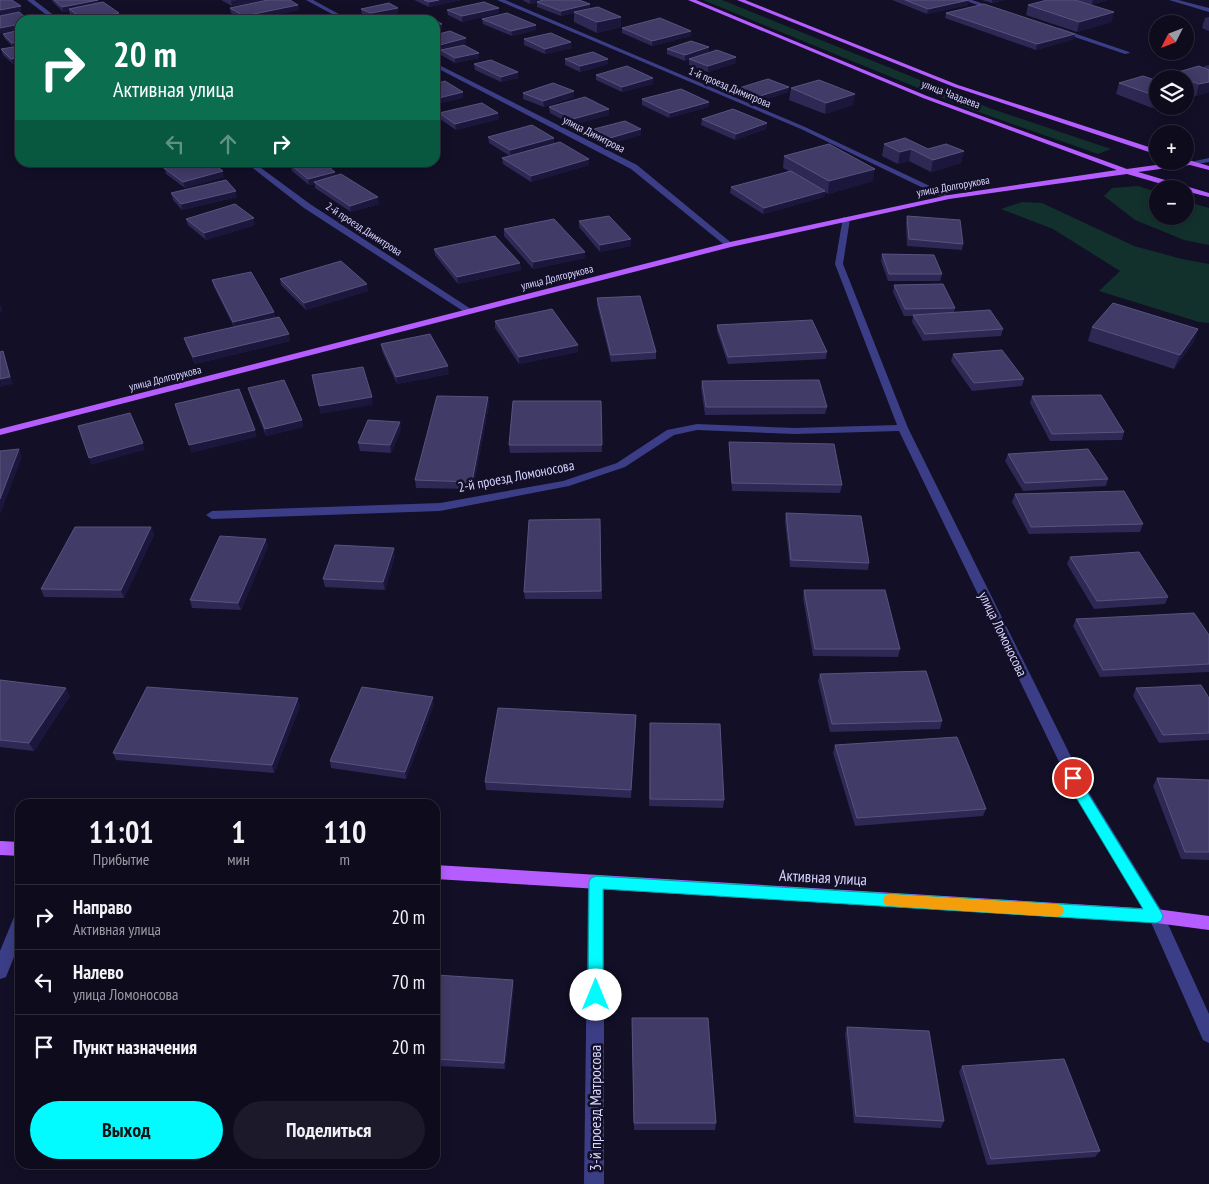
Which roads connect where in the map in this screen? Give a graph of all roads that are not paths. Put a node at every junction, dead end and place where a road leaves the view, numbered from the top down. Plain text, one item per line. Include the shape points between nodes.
1 (30, 0) edge
2 (309, 0) edge
3 (500, 0) edge
4 (691, 0) edge
5 (740, 0) edge
6 (966, 0) edge
7 (1172, 0) edge
8 (1209, 10) edge
9 (1004, 12) edge
10 (50, 15) edge
11 (338, 15) edge
12 (1051, 28) edge
13 (1127, 53) dead end
14 (440, 68) edge
15 (1149, 149) edge
16 (1209, 160) edge
17 (1194, 161) edge
18 (1194, 164) edge
19 (255, 167) edge
20 (1149, 168) edge
21 (1209, 168) edge
22 (1126, 171) junction
23 (1209, 195) edge
24 (949, 197) junction
25 (846, 219) junction
26 (730, 245) junction
27 (470, 311) junction
28 (903, 428) junction
29 (0, 432) edge
30 (212, 515) dead end
31 (0, 848) edge
32 (15, 849) edge
33 (440, 872) edge
34 (596, 882) junction
35 (1156, 916) junction
36 (1209, 923) edge
37 (15, 934) edge
38 (0, 971) edge
39 (1209, 1034) edge
40 (594, 1184) edge

1 - 10 street
2 - 11 street
3 - 24 street, 1-й проезд Димитрова via 802,128
4 - 22 main road, улица Чаадаева via 925,97
5 - 15 main road, улица Чаадаева via 956,86
6 - 9 street
7 - 8 street
12 - 13 street
14 - 26 street, улица Димитрова via 634,167
16 - 17 street
18 - 21 main road
19 - 27 street, 2-й проезд Димитрова via 306,206
20 - 22 main road, улица Долгорукова
22 - 23 main road, улица Чаадаева
22 - 24 main road, улица Долгорукова
24 - 25 main road, улица Долгорукова
25 - 26 main road, улица Долгорукова
25 - 28 street, улица Ломоносова via 838,264
26 - 27 main road, улица Долгорукова
27 - 29 main road, улица Долгорукова
28 - 30 street, 2-й проезд Ломоносова via 795,431 697,427 671,432 621,465 556,486 440,507
28 - 35 street, улица Ломоносова via 1082,795
31 - 32 main road
33 - 34 main road, Активная улица
34 - 35 main road, Активная улица
34 - 40 street, 3-й проезд Матросова
35 - 36 main road, Активная улица
35 - 39 street, улица Ломоносова
37 - 38 street

